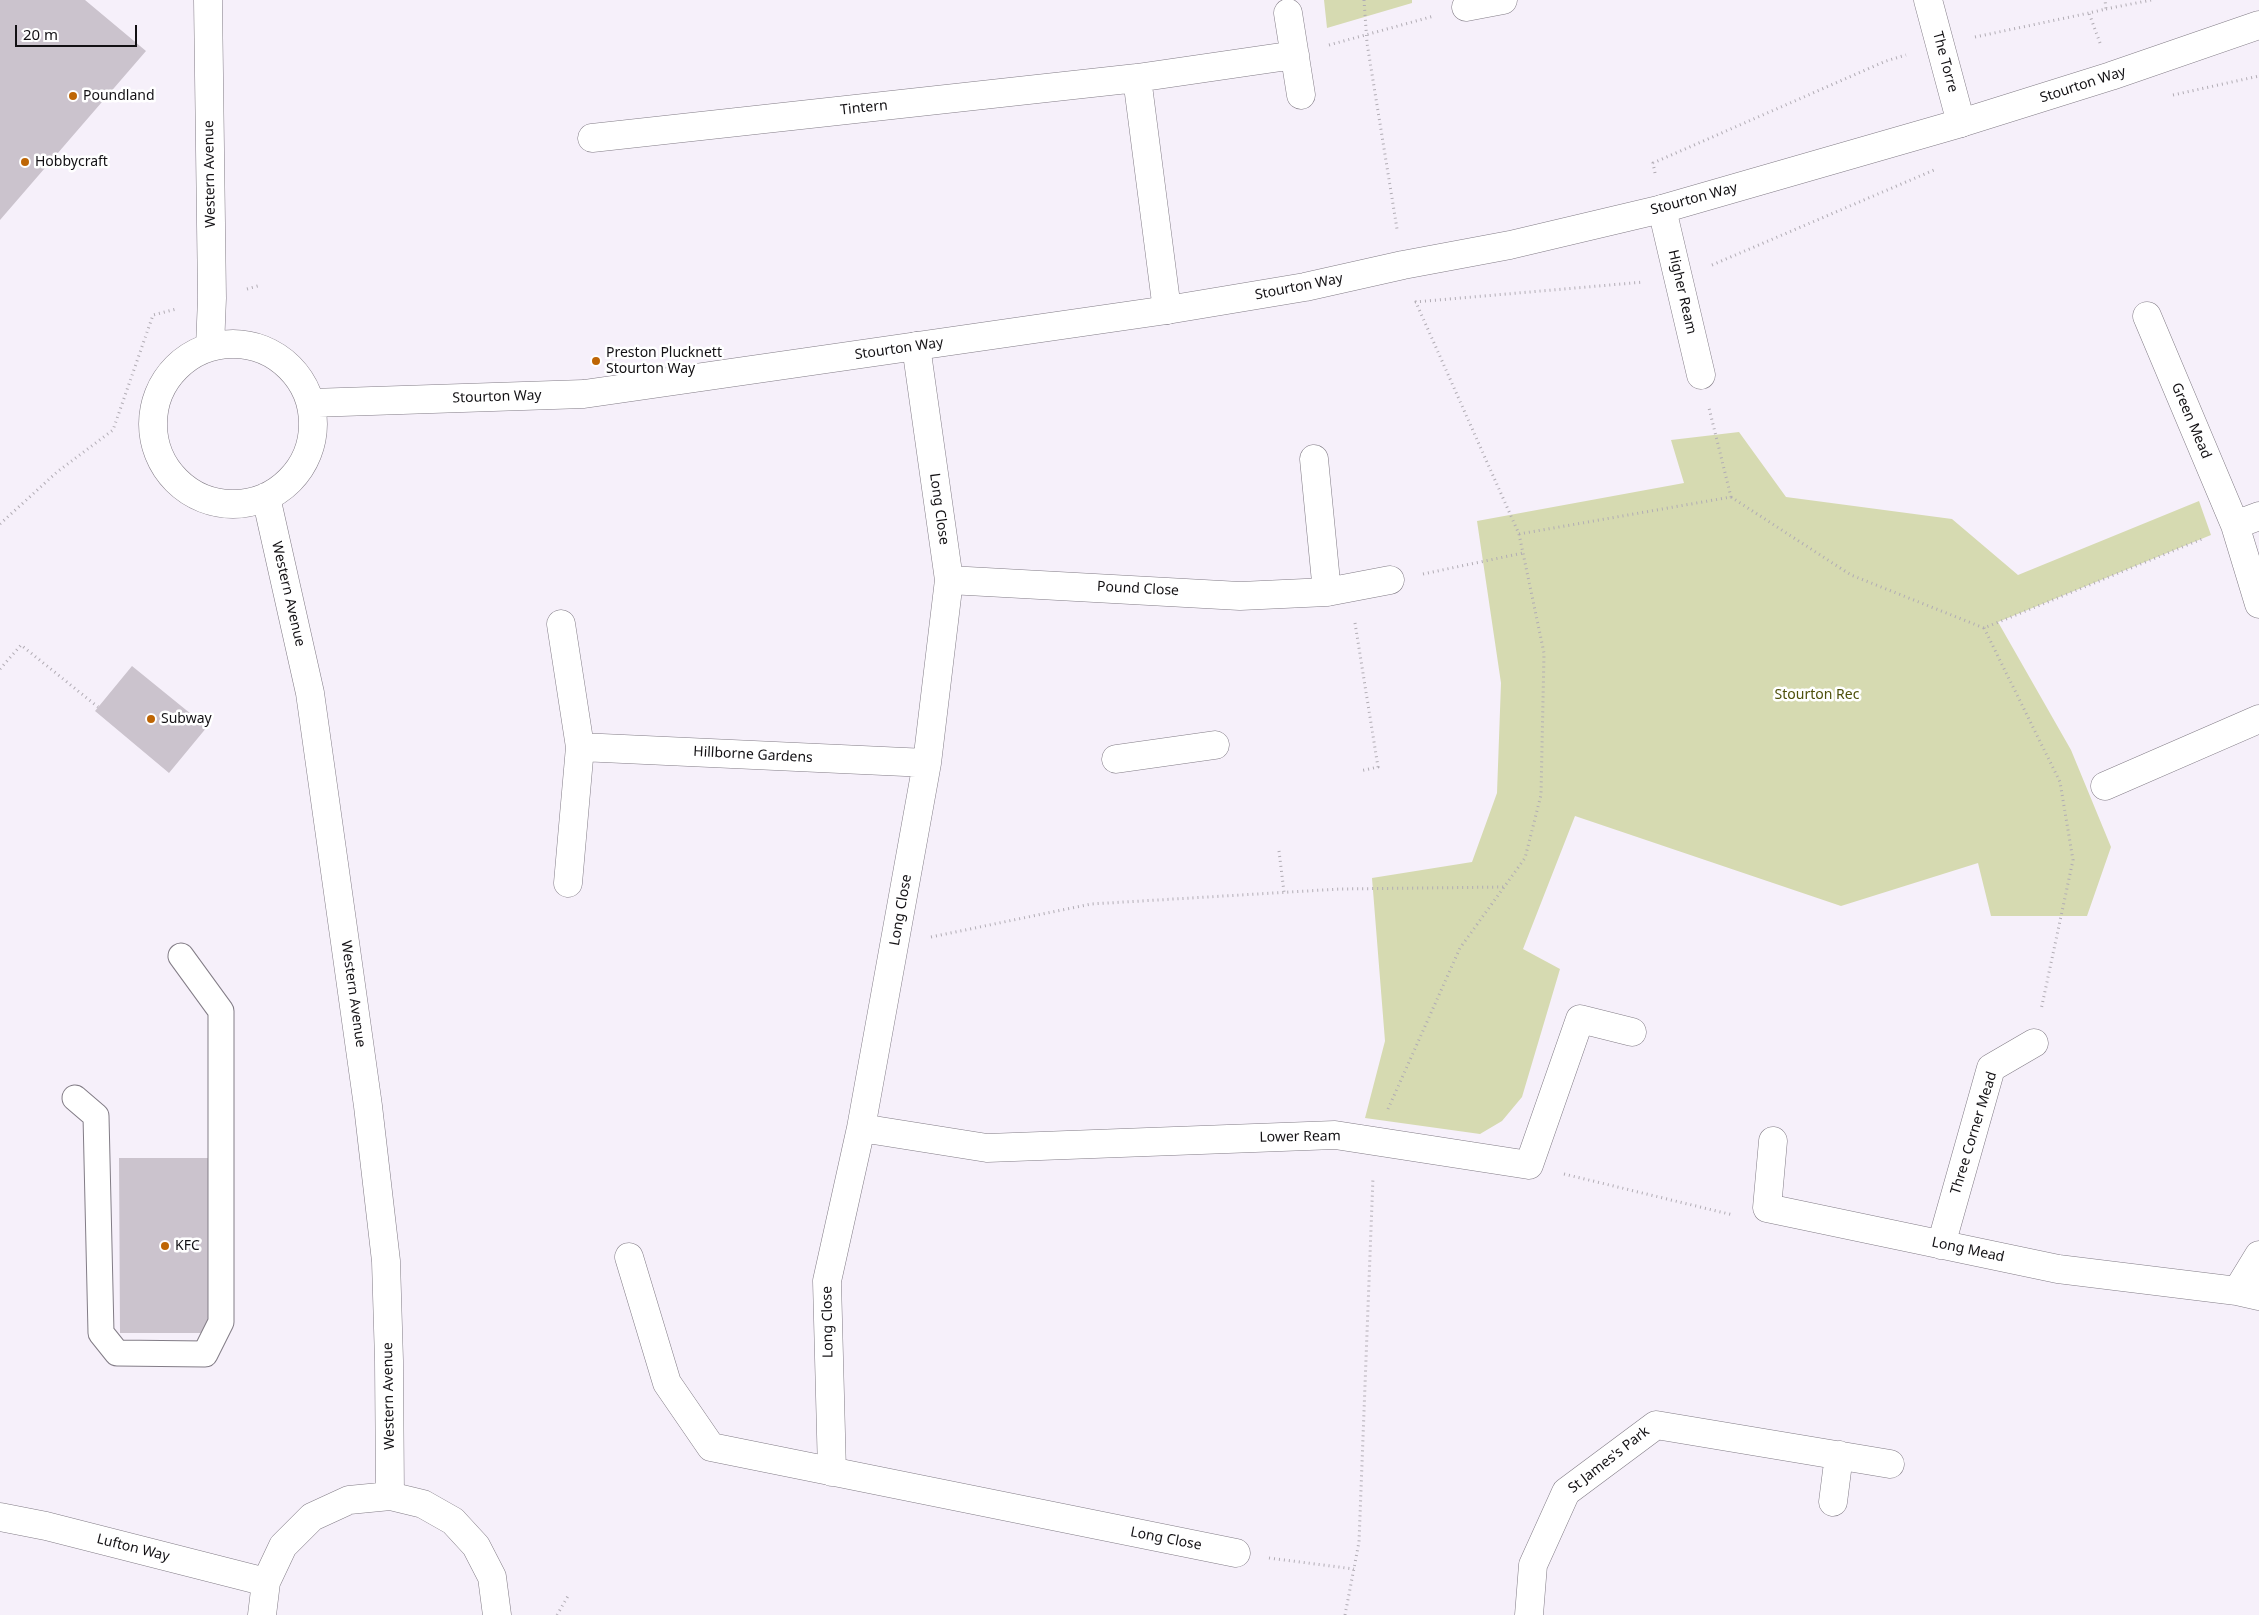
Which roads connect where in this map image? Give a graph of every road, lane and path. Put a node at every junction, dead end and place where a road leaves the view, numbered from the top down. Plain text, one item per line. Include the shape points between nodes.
1 (208, 0) edge
2 (1364, 0) edge
3 (1503, 0) edge
4 (1928, 0) edge
5 (2151, 0) edge
6 (2106, 9) dead end
7 (1467, 10) edge
8 (1288, 13) dead end
9 (2089, 14) dead end
10 (2259, 25) edge
11 (1367, 34) junction
12 (1940, 44) junction
13 (1295, 55) junction
14 (2259, 76) edge
15 (1137, 78) junction
16 (1301, 95) dead end
17 (2168, 96) dead end
18 (1962, 123) junction
19 (592, 138) dead end
20 (1941, 167) dead end
21 (1662, 209) junction
22 (1403, 265) junction
23 (1680, 279) junction
24 (261, 285) dead end
25 (212, 298) junction
26 (1415, 302) junction
27 (1167, 310) junction
28 (2147, 316) dead end
29 (916, 346) junction
30 (210, 347) junction
31 (1702, 375) joint
32 (311, 403) junction
33 (1314, 459) dead end
34 (266, 497) junction
35 (1731, 498) junction
36 (2247, 521) edge
37 (0, 524) edge
38 (1520, 534) junction
39 (1523, 553) junction
40 (949, 580) junction
41 (1390, 580) joint
42 (1339, 590) junction
43 (2259, 604) edge
44 (561, 624) dead end
45 (1984, 628) junction
46 (0, 669) edge
47 (98, 707) dead end
48 (2259, 719) edge
49 (1214, 745) dead end
50 (580, 747) junction
51 (1116, 758) dead end
52 (927, 763) junction
53 (1360, 771) dead end
54 (2105, 786) dead end
55 (1279, 851) dead end
56 (568, 883) dead end
57 (1505, 887) junction
58 (1284, 892) junction
59 (894, 945) junction
60 (181, 956) dead end
61 (1632, 1032) dead end
62 (2034, 1043) joint
63 (75, 1098) dead end
64 (861, 1128) junction
65 (1374, 1141) junction
66 (1773, 1141) dead end
67 (1529, 1165) junction
68 (1761, 1214) junction
69 (1941, 1245) junction
70 (2259, 1255) edge
71 (629, 1257) dead end
72 (2248, 1294) edge
73 (1838, 1455) junction
74 (1890, 1464) dead end
75 (832, 1472) junction
76 (390, 1496) junction
77 (1833, 1502) dead end
78 (0, 1517) edge
79 (1236, 1553) joint
80 (1354, 1569) junction
81 (266, 1582) junction
82 (568, 1596) dead end
83 (262, 1615) edge
84 (497, 1615) edge
85 (557, 1615) edge
86 (1345, 1615) edge
87 (1529, 1615) edge

1 - 25 street, Western Avenue
2 - 11 path
3 - 7 street
4 - 12 street, The Torre
5 - 6 path
7 - 11 path
8 - 13 street
9 - 12 path
10 - 18 street, Stourton Way
11 - 13 path
11 - 22 path
12 - 18 street, The Torre
12 - 21 path via 1886,61 1653,163
13 - 15 street, Tintern
13 - 16 street
14 - 17 path
15 - 19 street, Tintern
15 - 27 street
18 - 21 street, Stourton Way
20 - 23 path
21 - 22 street, Stourton Way via 1510,245
21 - 23 street, Higher Ream
22 - 26 path
22 - 27 street, Stourton Way via 1305,287
23 - 26 path
23 - 31 street, Higher Ream
24 - 25 path
25 - 30 street, Western Avenue
25 - 37 path via 153,315 113,430 57,472
26 - 38 path
27 - 29 street, Stourton Way
28 - 36 street, Green Mead
29 - 32 street, Stourton Way via 584,394
29 - 40 street, Long Close
30 - 32 street via 236,344 261,348 283,361 300,380
30 - 34 street via 189,357 171,373 159,393 154,438 163,462 177,480 196,495 235,503
31 - 35 path
32 - 34 street via 313,426 310,448 300,468 285,485
33 - 42 street
34 - 76 street, Western Avenue via 310,693 368,1106 386,1261
35 - 38 path
35 - 45 path via 1850,576
36 - 43 street, Green Mead
36 - 45 path
38 - 39 path
39 - 41 path
39 - 57 path via 1544,653 1541,795 1525,858
40 - 42 street, Pound Close via 1240,596
40 - 52 street, Long Close
41 - 42 street, Pound Close
42 - 53 path via 1378,767
44 - 50 street
45 - 62 path via 2060,782 2073,860
46 - 47 path via 21,645
48 - 54 street
49 - 51 street
50 - 52 street, Hillborne Gardens
50 - 56 street
52 - 59 street, Long Close
55 - 58 path
57 - 58 path
57 - 65 path via 1460,948
58 - 59 path via 1091,904
59 - 64 street, Long Close
60 - 63 lane via 221,1011 221,1322 205,1354 117,1353 101,1333 96,1116
61 - 67 street via 1580,1019
62 - 69 street, Three Corner Mead via 1991,1068
64 - 65 street, Lower Ream via 987,1148 1335,1135
64 - 75 street, Long Close via 827,1280
65 - 67 street, Lower Ream
65 - 80 path via 1359,1542
66 - 68 street
67 - 68 path
68 - 69 street, Long Mead
69 - 72 street, Long Mead via 2058,1269
70 - 72 street, Long Mead
71 - 75 street, Long Close via 667,1383 711,1447
73 - 74 street, St James's Park
73 - 77 street
73 - 87 street, St James's Park via 1656,1425 1566,1492 1533,1565
75 - 79 street, Long Close
76 - 81 street via 349,1500 312,1517 283,1546
76 - 84 street via 423,1504 453,1521 476,1546 492,1577
78 - 81 street, Lufton Way
79 - 80 path
80 - 86 path
81 - 83 street
82 - 85 path

